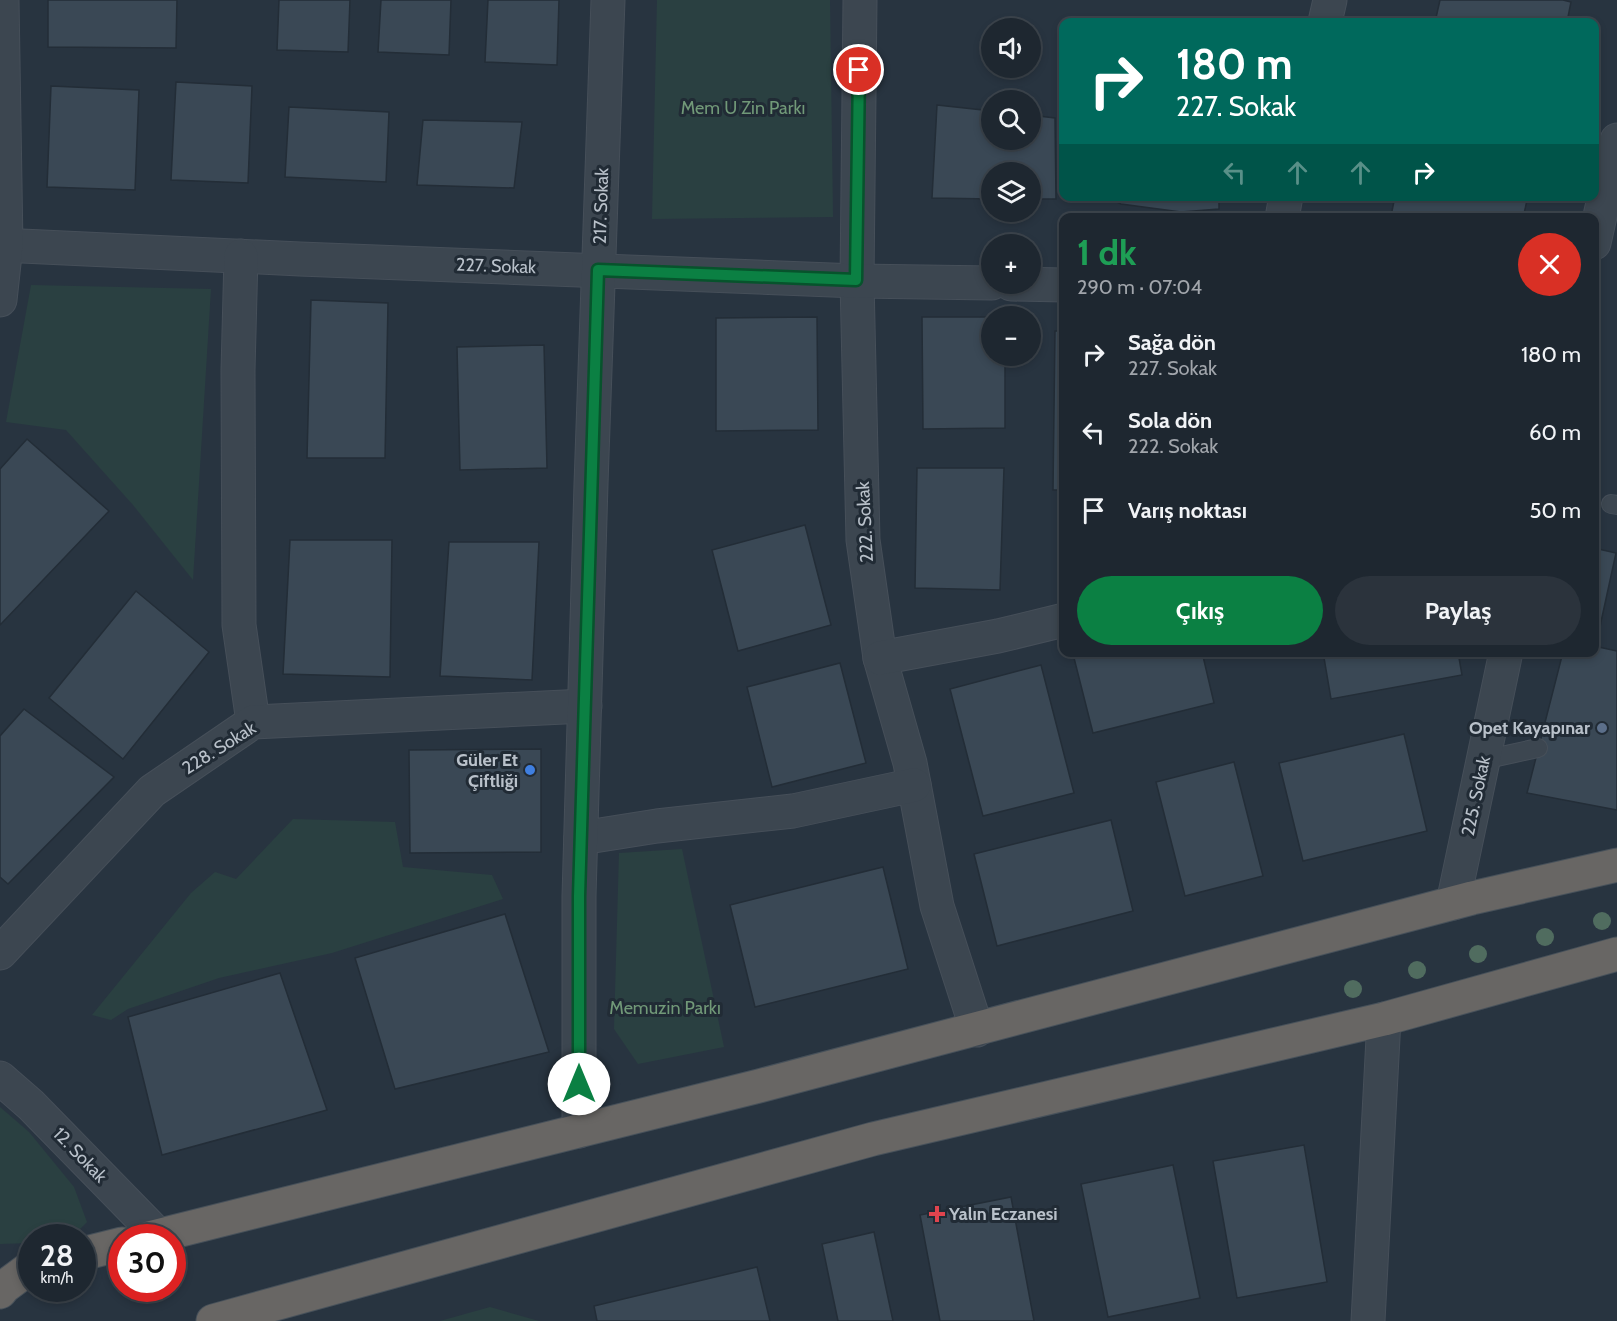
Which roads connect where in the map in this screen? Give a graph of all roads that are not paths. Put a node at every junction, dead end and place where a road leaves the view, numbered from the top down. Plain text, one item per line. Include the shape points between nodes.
1 (2, 0) edge
2 (608, 0) edge
3 (860, 0) edge
4 (1330, 0) edge
5 (1326, 18) edge
6 (1617, 140) edge
7 (1599, 221) edge
8 (3, 245) edge
9 (241, 256) junction
10 (598, 270) junction
11 (856, 280) junction
12 (981, 283) edge
13 (1041, 285) edge
14 (1059, 285) edge
15 (0, 300) edge
16 (1059, 621) edge
17 (1505, 657) edge
18 (879, 658) junction
19 (585, 706) junction
20 (254, 722) junction
21 (1538, 748) dead end
22 (1483, 760) junction
23 (914, 785) junction
24 (581, 838) junction
25 (1617, 865) edge
26 (1453, 903) junction
27 (0, 953) edge
28 (1617, 954) edge
29 (1384, 1019) junction
30 (977, 1030) junction
31 (0, 1078) edge
32 (579, 1131) junction
33 (143, 1224) edge
34 (186, 1228) edge
35 (18, 1274) edge
36 (0, 1292) edge
37 (213, 1321) edge
38 (1368, 1321) edge

1 - 8 street
2 - 10 street, 217. Sokak
3 - 11 street, 222. Sokak
4 - 5 street
6 - 7 street
8 - 9 street, 227. Sokak
8 - 15 street
9 - 10 street, 227. Sokak
9 - 20 street via 239,625
10 - 11 street, 227. Sokak
10 - 19 street, 217. Sokak
11 - 12 street, 227. Sokak
11 - 18 street, 222. Sokak via 863,540
13 - 14 street
16 - 18 street
17 - 22 street, 225. Sokak
18 - 23 street, 222. Sokak
19 - 20 street, 228. Sokak
19 - 24 street, 217. Sokak
20 - 27 street, 228. Sokak via 152,791
21 - 22 lane
22 - 26 street, 225. Sokak
23 - 24 street via 793,811
23 - 30 street, 222. Sokak via 937,906
24 - 32 street, 217. Sokak
25 - 26 highway
26 - 30 highway
28 - 29 highway
29 - 37 highway via 873,1139
29 - 38 street
30 - 32 highway
31 - 33 street, 12. Sokak via 32,1105
32 - 34 highway
35 - 36 highway

